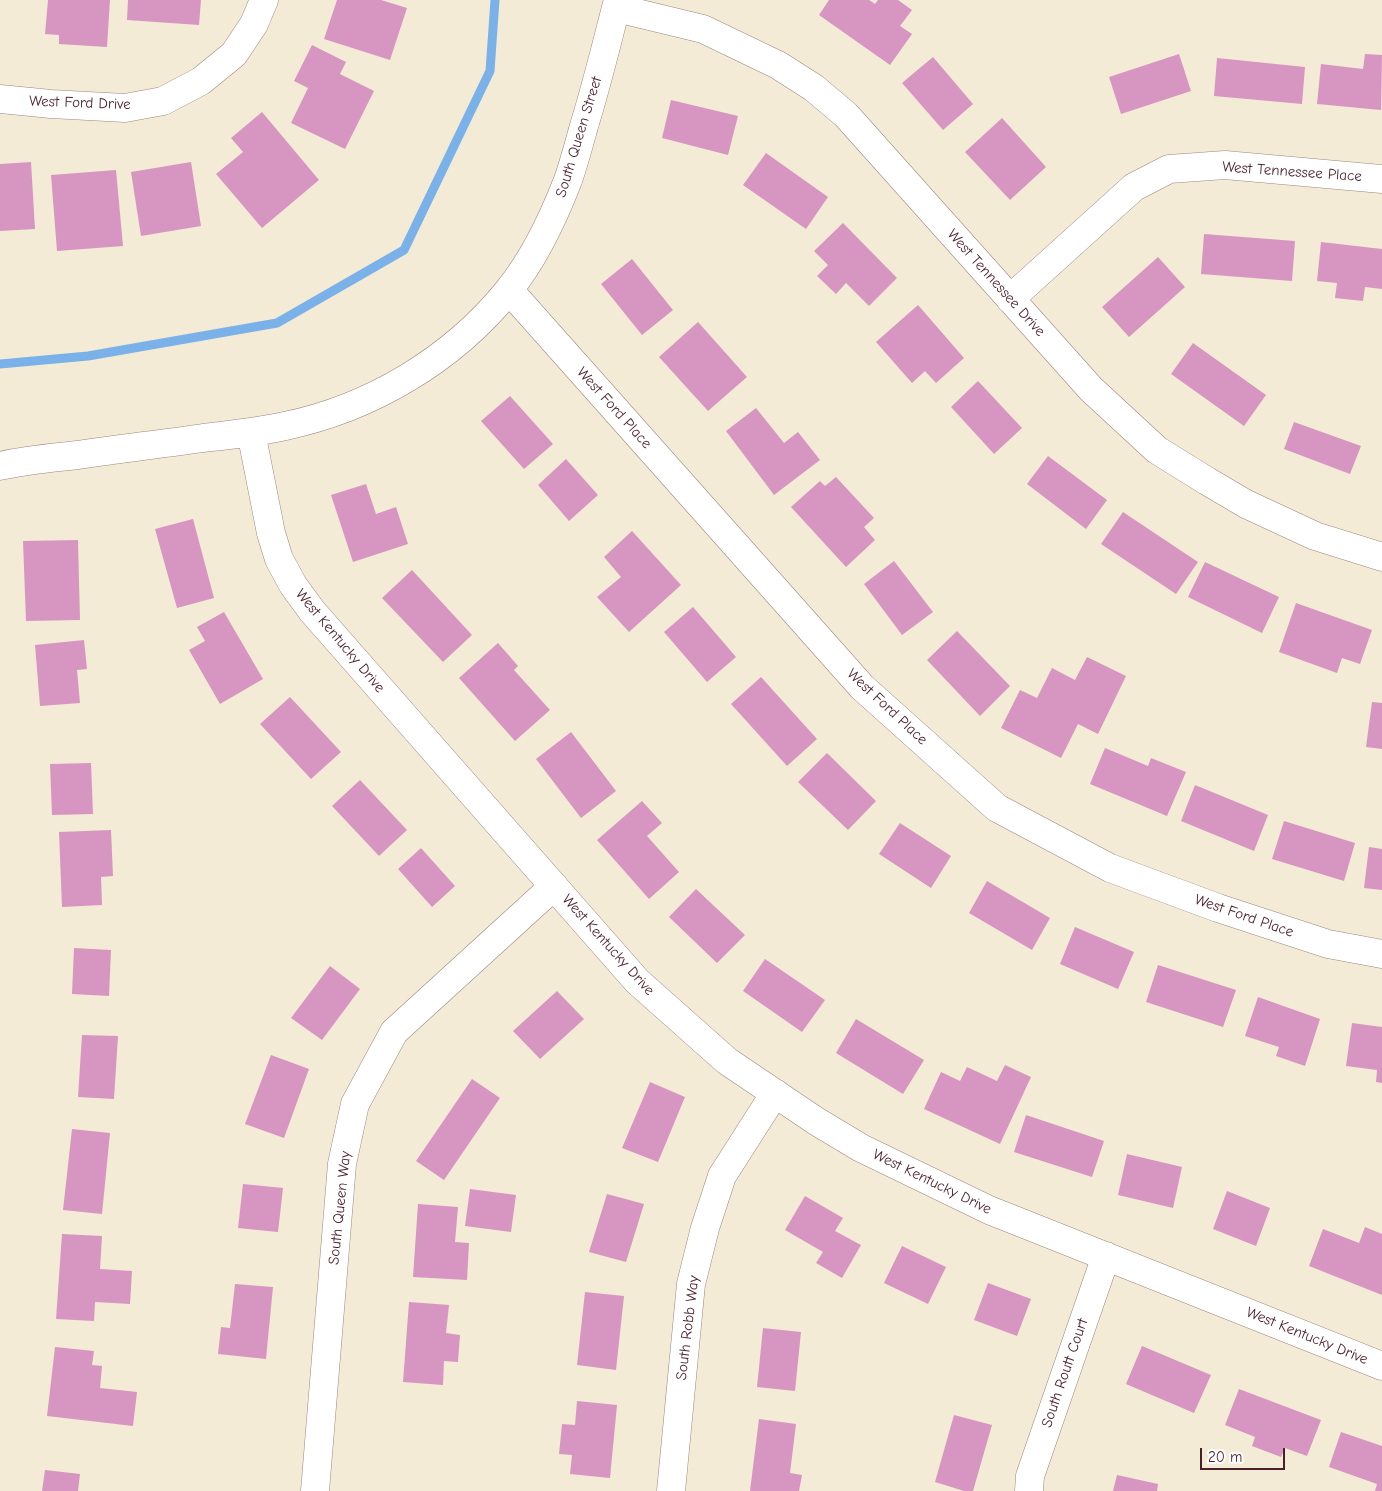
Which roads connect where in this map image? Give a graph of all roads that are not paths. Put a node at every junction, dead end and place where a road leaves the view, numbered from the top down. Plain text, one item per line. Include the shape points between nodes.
1 (264, 0) edge
2 (617, 4) edge
3 (0, 99) edge
4 (1382, 179) edge
5 (509, 290) junction
6 (1010, 299) junction
7 (251, 432) junction
8 (0, 466) edge
9 (1382, 556) edge
10 (554, 886) junction
11 (1382, 954) edge
12 (774, 1093) junction
13 (1106, 1256) junction
14 (1382, 1366) edge
15 (315, 1491) edge
16 (671, 1491) edge
17 (1029, 1491) edge

1 - 3 street, West Ford Drive via 254,24 234,54 201,81 163,101 126,108
2 - 5 street, South Queen Street via 569,178 540,241
2 - 6 street, West Tennessee Drive via 703,30 778,65 814,88 846,115
4 - 6 street, West Tennessee Place via 1225,165 1169,169 1134,187
5 - 7 street, South Queen Street via 446,352 383,392 317,418
5 - 11 street, West Ford Place via 862,687 997,808 1110,868 1328,944
6 - 9 street, West Tennessee Drive via 1091,389 1157,450 1246,504 1315,536
7 - 8 street
7 - 10 street, West Kentucky Drive via 271,533 279,559 292,584 312,611
10 - 12 street, West Kentucky Drive via 637,981 727,1061
10 - 15 street, South Queen Way via 394,1032 355,1104 342,1164
12 - 13 street, West Kentucky Drive via 861,1148 919,1178 988,1210
12 - 16 street, South Robb Way via 722,1176 705,1228 691,1284
13 - 14 street, West Kentucky Drive
13 - 17 street, South Routt Court via 1030,1476

